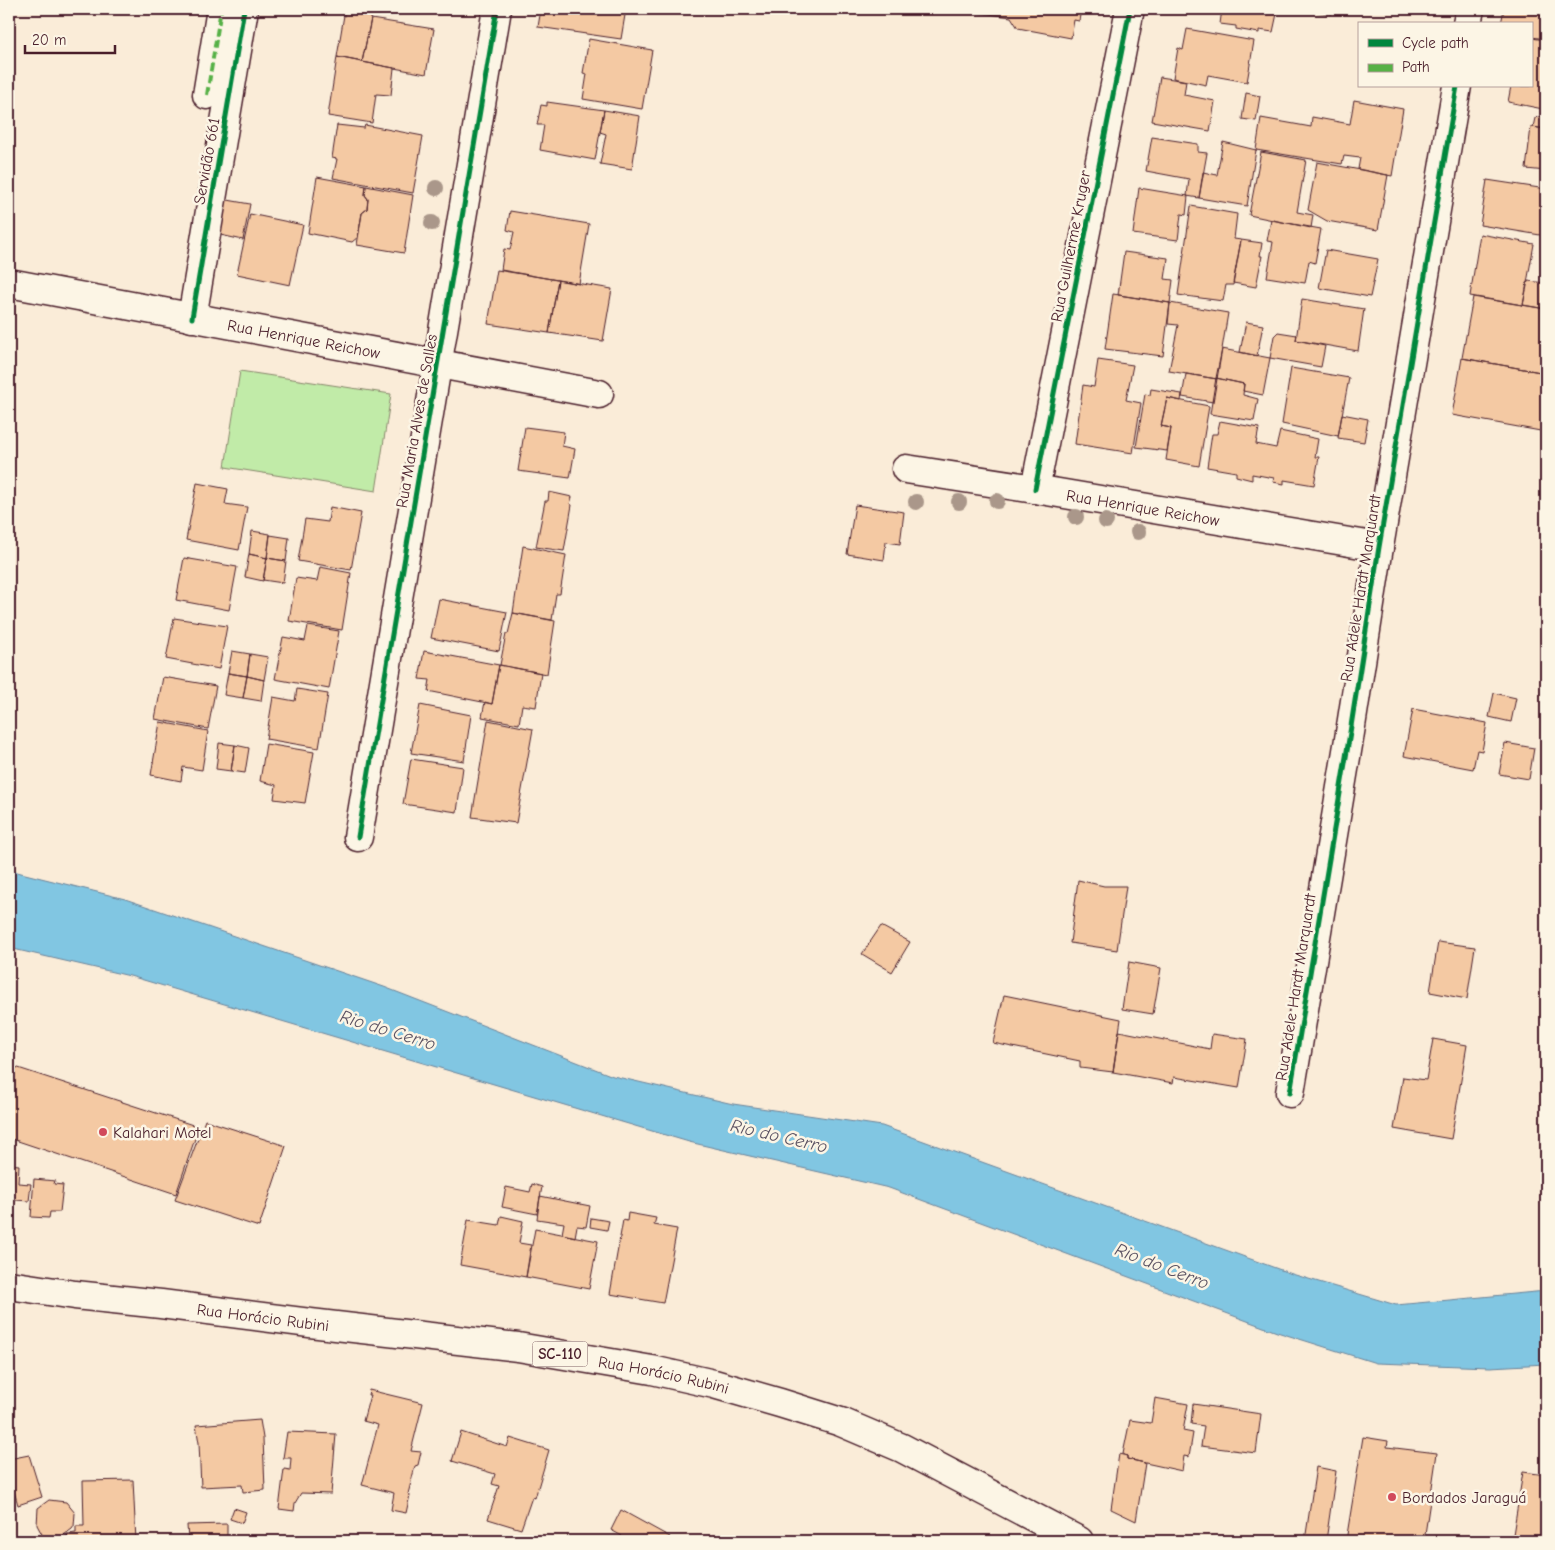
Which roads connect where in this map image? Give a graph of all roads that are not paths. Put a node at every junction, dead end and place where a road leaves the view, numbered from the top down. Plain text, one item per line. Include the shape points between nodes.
1 (221, 9) edge
2 (244, 9) edge
3 (497, 9) edge
4 (1130, 9) edge
5 (1470, 9) edge
6 (1467, 22) edge
7 (1457, 88) edge
8 (207, 95) dead end
9 (9, 283) edge
10 (192, 318) junction
11 (438, 364) junction
12 (599, 394) dead end
13 (906, 469) dead end
14 (1036, 489) junction
15 (1379, 548) junction
16 (358, 837) dead end
17 (1290, 1093) dead end
18 (9, 1285) edge
19 (1079, 1541) edge

1 - 8 street
2 - 10 street, Servidão 661
3 - 11 street, Rua Maria Alves de Salles
4 - 14 street, Rua Guilherme Kruger
5 - 6 street
7 - 15 street, Rua Adele Hardt Marquardt
9 - 10 street, Rua Henrique Reichow
10 - 11 street, Rua Henrique Reichow
11 - 12 street, Rua Henrique Reichow
11 - 16 street, Rua Maria Alves de Salles
13 - 14 street, Rua Henrique Reichow
14 - 15 street, Rua Henrique Reichow
15 - 17 street, Rua Adele Hardt Marquardt
18 - 19 street, Rua Horácio Rubini / SC-110 via 518,1347 714,1384 840,1422 902,1448

